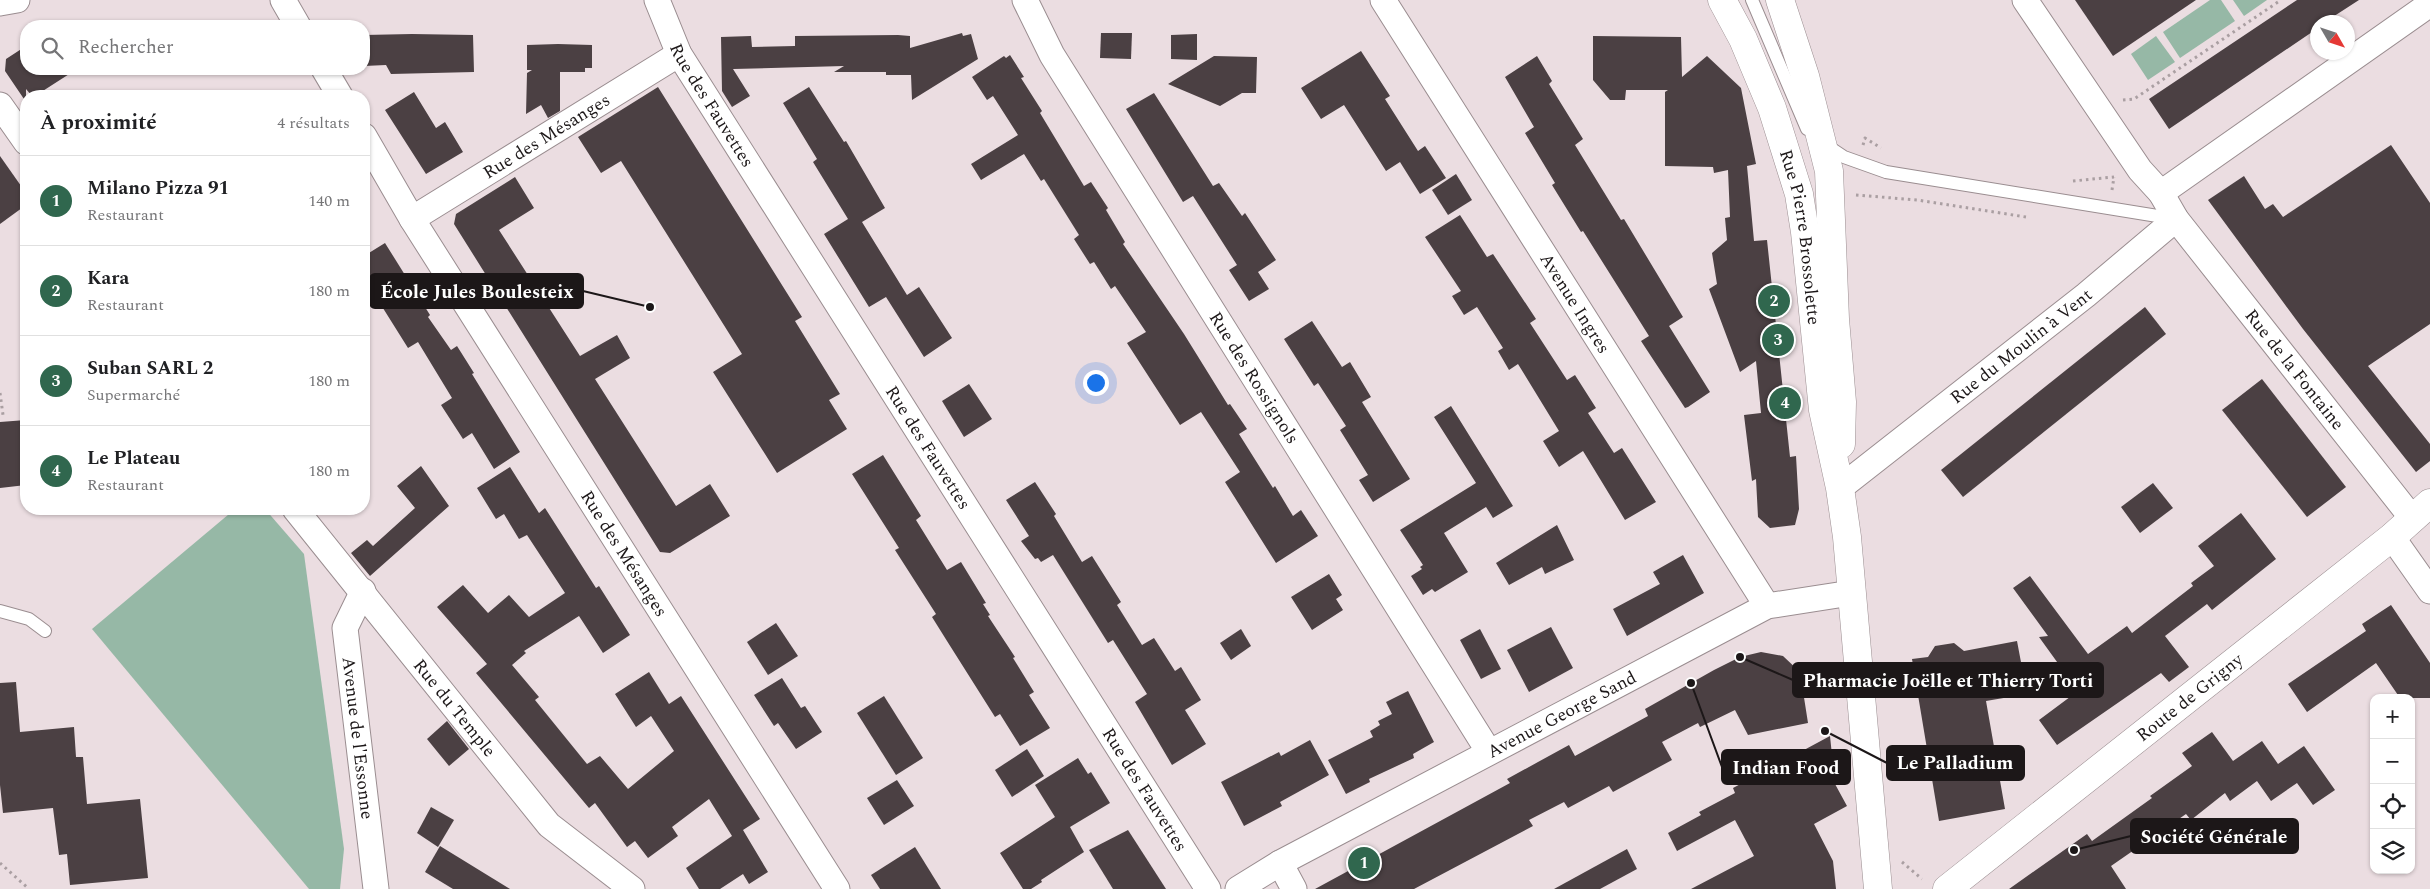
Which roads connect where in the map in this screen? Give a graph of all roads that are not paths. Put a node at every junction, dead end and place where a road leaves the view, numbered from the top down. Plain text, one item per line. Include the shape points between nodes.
1 (17, 0) edge
2 (283, 0) edge
3 (657, 0) edge
4 (1025, 0) edge
5 (1383, 0) edge
6 (1722, 0) edge
7 (1752, 0) edge
8 (1780, 0) edge
9 (2025, 0) edge
10 (0, 3) edge
11 (2430, 4) edge
12 (295, 20) edge
13 (680, 54) junction
14 (328, 75) edge
15 (336, 90) edge
16 (0, 105) edge
17 (20, 133) edge
18 (1823, 143) junction
19 (370, 146) edge
20 (2161, 193) junction
21 (412, 219) junction
22 (2176, 219) junction
23 (1840, 488) junction
24 (2421, 510) edge
25 (300, 515) edge
26 (2392, 538) junction
27 (362, 591) junction
28 (2430, 591) edge
29 (1851, 593) junction
30 (1767, 606) junction
31 (0, 611) edge
32 (45, 631) dead end
33 (1489, 752) junction
34 (1280, 863) junction
35 (376, 889) edge
36 (632, 889) edge
37 (838, 889) edge
38 (1208, 889) edge
39 (1238, 889) edge
40 (1294, 889) edge
41 (1878, 889) edge
42 (1947, 889) edge

1 - 10 street
2 - 12 street
3 - 13 street, Rue des Fauvettes
4 - 33 street, Rue des Rossignols via 1052,55
5 - 30 street, Avenue Ingres
6 - 23 main road, Rue Pierre Brossolette via 1743,39 1772,108 1799,194 1823,410
7 - 18 lane via 1807,129
8 - 18 main road, Rue Pierre Brossolette
9 - 20 street via 2142,173
11 - 20 street
13 - 21 street, Rue des Mésanges
13 - 38 street, Rue des Fauvettes
14 - 15 street
16 - 17 street
18 - 22 lane via 1844,157 1886,172
18 - 23 main road, Rue Pierre Brossolette via 1830,193 1842,402
19 - 21 street, Rue des Mésanges
20 - 22 street
21 - 37 street, Rue des Mésanges
22 - 23 street, Rue du Moulin à Vent via 2086,295
22 - 24 street, Rue de la Fontaine
23 - 29 main road, Rue Pierre Brossolette via 1848,537
24 - 26 main road, Route de Grigny
25 - 27 street, Rue du Temple
26 - 28 street
26 - 42 main road, Route de Grigny
27 - 35 street, Avenue de l'Essonne via 345,628
27 - 36 street, Rue du Temple via 549,825
29 - 30 street, Avenue George Sand
29 - 41 main road, Rue Pierre Brossolette
30 - 33 street, Avenue George Sand
31 - 32 lane via 29,619
33 - 34 street, Avenue George Sand
34 - 39 street, Avenue George Sand
34 - 40 street

